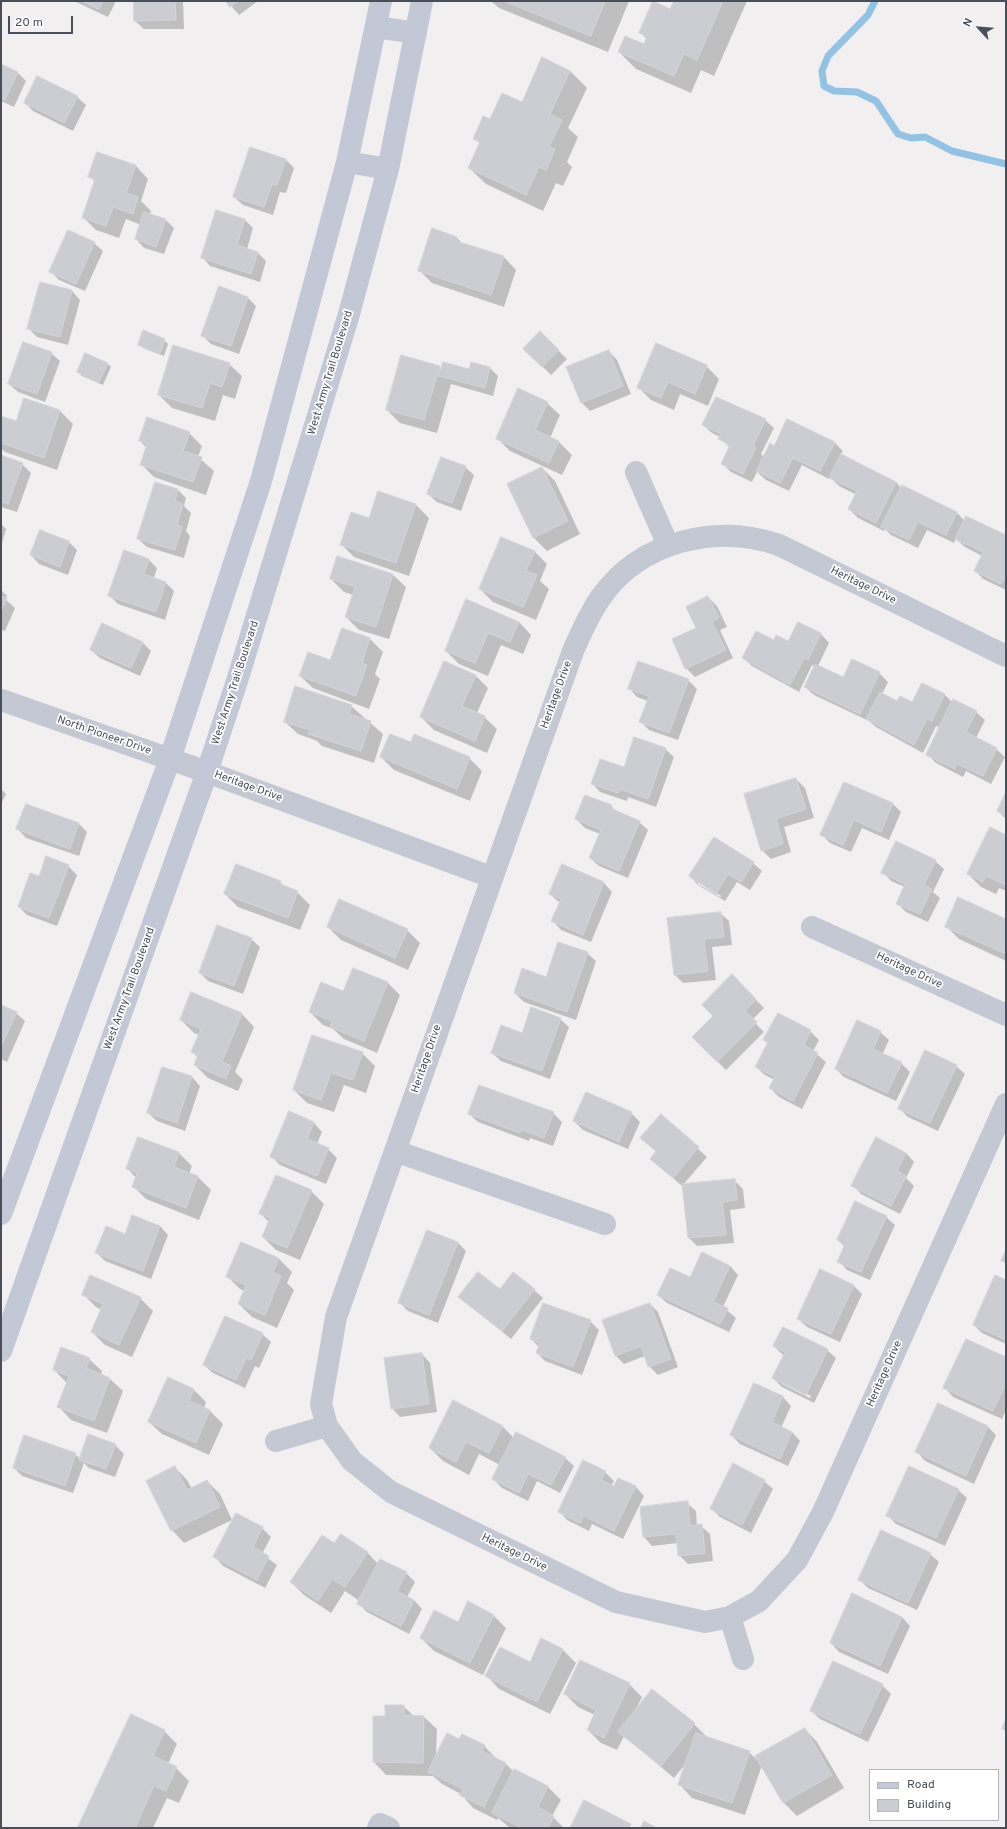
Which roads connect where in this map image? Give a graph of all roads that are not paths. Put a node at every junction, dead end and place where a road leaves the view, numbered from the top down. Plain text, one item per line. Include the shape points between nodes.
1 (381, 1) edge
2 (422, 1) edge
3 (376, 27) junction
4 (416, 33) junction
5 (348, 162) junction
6 (388, 169) junction
7 (636, 472) dead end
8 (668, 546) junction
9 (1006, 656) edge
10 (1, 700) edge
11 (170, 759) junction
12 (207, 772) junction
13 (491, 877) junction
14 (812, 927) dead end
15 (1006, 1015) edge
16 (1006, 1104) edge
17 (395, 1150) junction
18 (1, 1214) edge
19 (606, 1224) dead end
20 (1, 1351) edge
21 (327, 1426) junction
22 (276, 1441) dead end
23 (730, 1617) junction
24 (743, 1660) dead end
25 (378, 1828) edge
26 (389, 1828) edge

1 - 3 main road
2 - 4 main road, West Army Trail Boulevard
3 - 4 main road
3 - 5 main road
4 - 6 main road, West Army Trail Boulevard
5 - 6 main road
5 - 11 main road via 261,481
6 - 12 main road, West Army Trail Boulevard via 347,322
7 - 8 street
8 - 9 street, Heritage Drive via 704,536 735,536 779,545
8 - 13 street, Heritage Drive via 644,558 623,574 602,597 586,623 573,651
10 - 11 street, North Pioneer Drive
11 - 12 street, North Pioneer Drive
11 - 18 main road
12 - 13 street, Heritage Drive
12 - 20 main road, West Army Trail Boulevard
13 - 17 street, Heritage Drive
14 - 15 street, Heritage Drive
16 - 23 street, Heritage Drive via 823,1512 797,1560 759,1601
17 - 19 street
17 - 21 street, Heritage Drive via 336,1317 321,1404
21 - 22 street
21 - 23 street, Heritage Drive via 352,1461 391,1492 616,1602 705,1622
23 - 24 street
25 - 26 street via 380,1824

